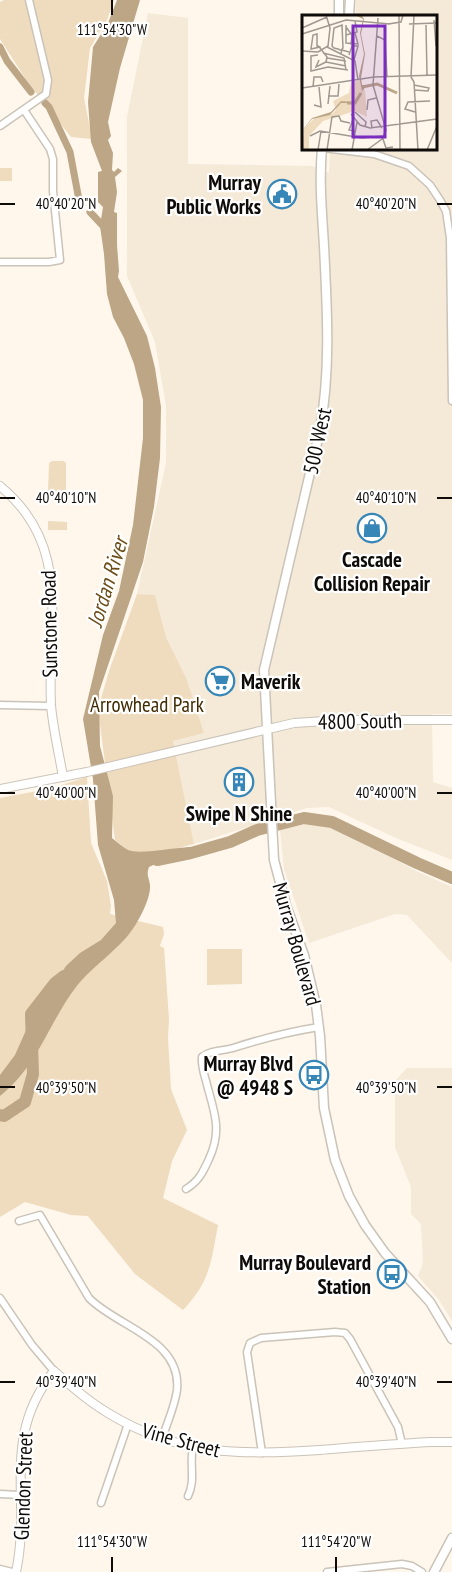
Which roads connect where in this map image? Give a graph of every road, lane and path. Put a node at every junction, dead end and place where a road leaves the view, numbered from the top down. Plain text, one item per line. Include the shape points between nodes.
1 (29, 0) edge
2 (350, 0) edge
3 (349, 15) edge
4 (24, 111) junction
5 (0, 126) edge
6 (323, 150) edge
7 (340, 150) edge
8 (449, 211) edge
9 (0, 262) edge
10 (452, 402) edge
11 (0, 486) edge
12 (0, 705) edge
13 (51, 706) junction
14 (452, 720) edge
15 (268, 728) junction
16 (63, 777) junction
17 (0, 789) edge
18 (319, 1027) junction
19 (186, 1189) dead end
20 (19, 1221) dead end
21 (0, 1299) edge
22 (452, 1339) edge
23 (54, 1371) junction
24 (128, 1424) junction
25 (162, 1439) junction
26 (452, 1442) edge
27 (402, 1444) junction
28 (193, 1447) junction
29 (262, 1454) junction
30 (0, 1494) edge
31 (20, 1495) junction
32 (188, 1496) dead end
33 (101, 1503) dead end
34 (452, 1538) edge
35 (0, 1569) edge
36 (14, 1572) edge
37 (327, 1572) edge
38 (422, 1572) edge
39 (434, 1572) edge

1 - 4 street via 48,84 45,96
2 - 3 main road
4 - 5 street
4 - 9 street via 53,159 60,260
6 - 15 main road, 500 West via 326,390 264,670
7 - 8 street via 374,154 409,166 430,185
8 - 10 street
11 - 13 street, Sunstone Road via 24,509 45,547 52,594
12 - 13 street
13 - 16 street, Sunstone Road
14 - 15 street, 4800 South via 342,720
15 - 16 street, 4800 South
15 - 18 main road, Murray Boulevard via 278,878 304,956
16 - 17 street, 4800 South
18 - 19 street via 273,1035 202,1057 217,1134 201,1177
18 - 22 main road, Murray Boulevard via 324,1108 343,1182 365,1226 430,1302
20 - 25 street via 40,1215 89,1298 155,1343 171,1360 177,1388
21 - 23 street, Vine Street
23 - 24 street, Vine Street via 90,1401
23 - 31 street, Glendon Street via 33,1401 25,1423
24 - 25 street, Vine Street
24 - 33 street
25 - 28 street, Vine Street
26 - 27 street, Vine Street
27 - 29 street, Vine Street
27 - 29 street via 398,1427 349,1337 335,1332 261,1338 248,1346
28 - 29 street, Vine Street
28 - 32 street
30 - 31 street
31 - 36 street, Glendon Street via 20,1543
34 - 39 main road
35 - 36 street
37 - 38 street via 402,1564

